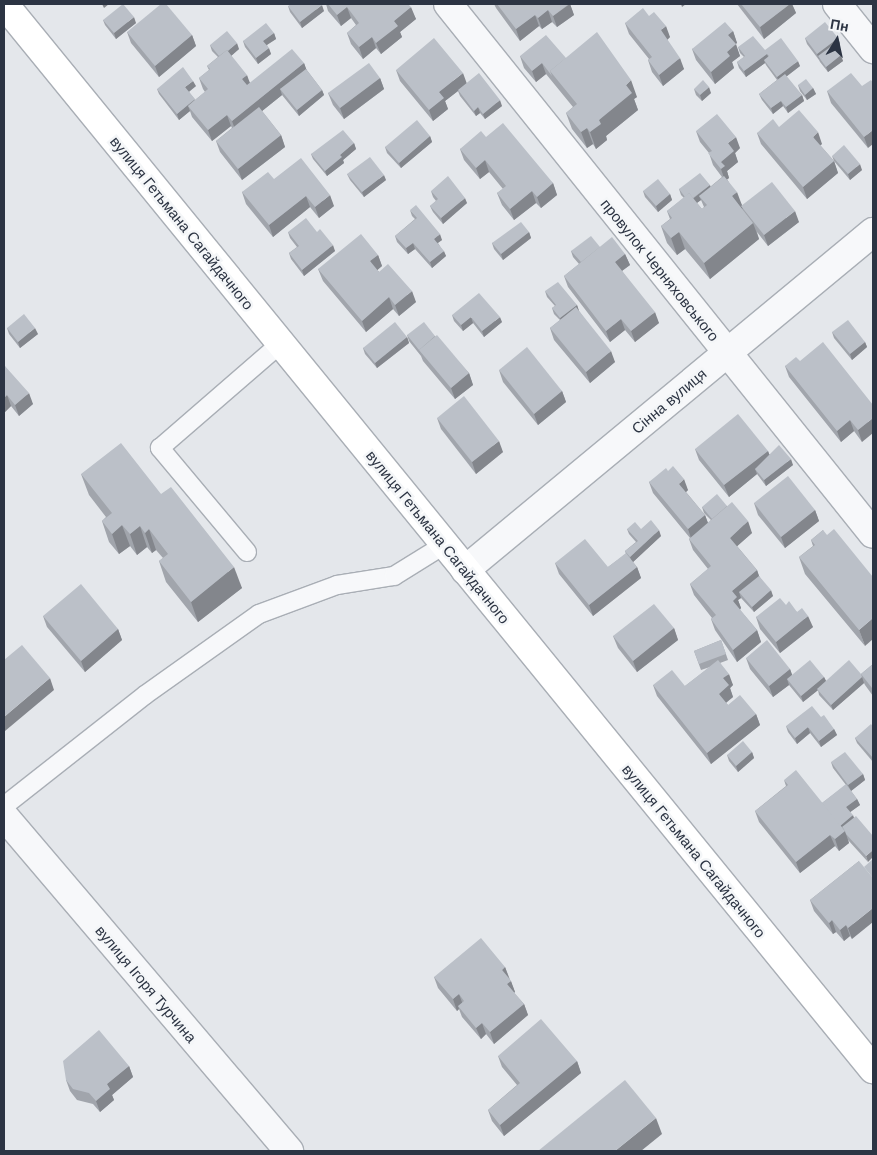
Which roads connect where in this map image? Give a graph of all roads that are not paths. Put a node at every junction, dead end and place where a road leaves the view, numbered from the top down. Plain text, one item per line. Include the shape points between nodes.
1 (4, 4) edge
2 (448, 4) edge
3 (837, 4) edge
4 (873, 49) edge
5 (873, 232) edge
6 (280, 344) junction
7 (727, 353) junction
8 (873, 534) edge
9 (444, 545) junction
10 (247, 552) dead end
11 (465, 570) junction
12 (4, 806) edge
13 (4, 816) edge
14 (873, 1069) edge
15 (289, 1151) edge

1 - 6 main road, вулиця Гетьмана Сагайдачного
2 - 7 street, провулок Черняховського
3 - 4 street
5 - 7 street, Сінна вулиця
6 - 9 main road, вулиця Гетьмана Сагайдачного
6 - 10 lane via 160,448
7 - 8 street, провулок Черняховського
7 - 11 street, Сінна вулиця
9 - 11 main road, вулиця Гетьмана Сагайдачного
9 - 12 lane via 394,576 337,585 259,614 145,695
11 - 14 main road, вулиця Гетьмана Сагайдачного
13 - 15 street, вулиця Ігоря Турчина

